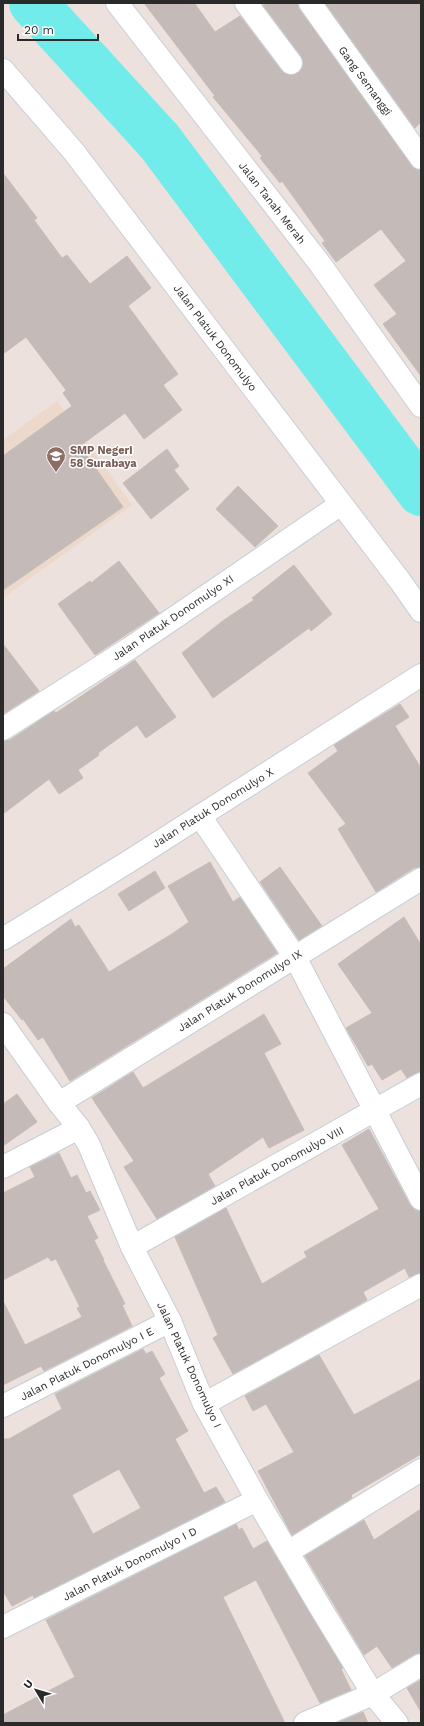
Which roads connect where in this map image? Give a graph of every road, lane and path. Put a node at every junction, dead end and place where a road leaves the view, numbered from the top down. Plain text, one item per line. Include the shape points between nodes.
1 (117, 3) edge
2 (246, 3) edge
3 (310, 3) edge
4 (291, 63) dead end
5 (3, 71) edge
6 (421, 158) edge
7 (421, 406) edge
8 (341, 504) junction
9 (421, 611) edge
10 (421, 675) edge
11 (3, 729) edge
12 (200, 816) junction
13 (421, 879) edge
14 (3, 939) edge
15 (295, 957) junction
16 (3, 1024) edge
17 (421, 1084) edge
18 (59, 1103) junction
19 (375, 1110) junction
20 (79, 1128) junction
21 (3, 1167) edge
22 (421, 1199) edge
23 (132, 1247) junction
24 (421, 1285) edge
25 (170, 1321) junction
26 (204, 1404) junction
27 (3, 1406) edge
28 (421, 1470) edge
29 (257, 1500) junction
30 (288, 1552) junction
31 (3, 1627) edge
32 (421, 1665) edge
33 (373, 1694) junction
34 (305, 1723) edge
35 (397, 1723) edge

1 - 7 street, Jalan Tanah Merah via 320,264
2 - 4 street
3 - 6 street, Gang Semanggi
5 - 8 street, Jalan Platuk Donomulyo via 74,152
8 - 9 street, Jalan Platuk Donomulyo
8 - 11 street, Jalan Platuk Donomulyo XI via 130,648
10 - 12 street, Jalan Platuk Donomulyo X
12 - 14 street, Jalan Platuk Donomulyo X
12 - 15 street
13 - 15 street, Jalan Platuk Donomulyo IX
15 - 18 street, Jalan Platuk Donomulyo IX
15 - 19 street
16 - 18 street, Jalan Platuk Donomulyo I
17 - 19 street, Jalan Platuk Donomulyo VIII
18 - 20 street, Jalan Platuk Donomulyo I
19 - 22 street
19 - 23 street, Jalan Platuk Donomulyo VIII
20 - 21 street
20 - 23 street, Jalan Platuk Donomulyo I via 89,1145
23 - 25 street, Jalan Platuk Donomulyo I
24 - 26 street
25 - 26 street, Jalan Platuk Donomulyo I
25 - 27 street, Jalan Platuk Donomulyo I E
26 - 29 street, Jalan Platuk Donomulyo I
28 - 30 street
29 - 30 street, Jalan Platuk Donomulyo I
29 - 31 street, Jalan Platuk Donomulyo I D
30 - 33 street, Jalan Platuk Donomulyo I
32 - 33 street
33 - 34 street
33 - 35 street, Jalan Platuk Donomulyo I

